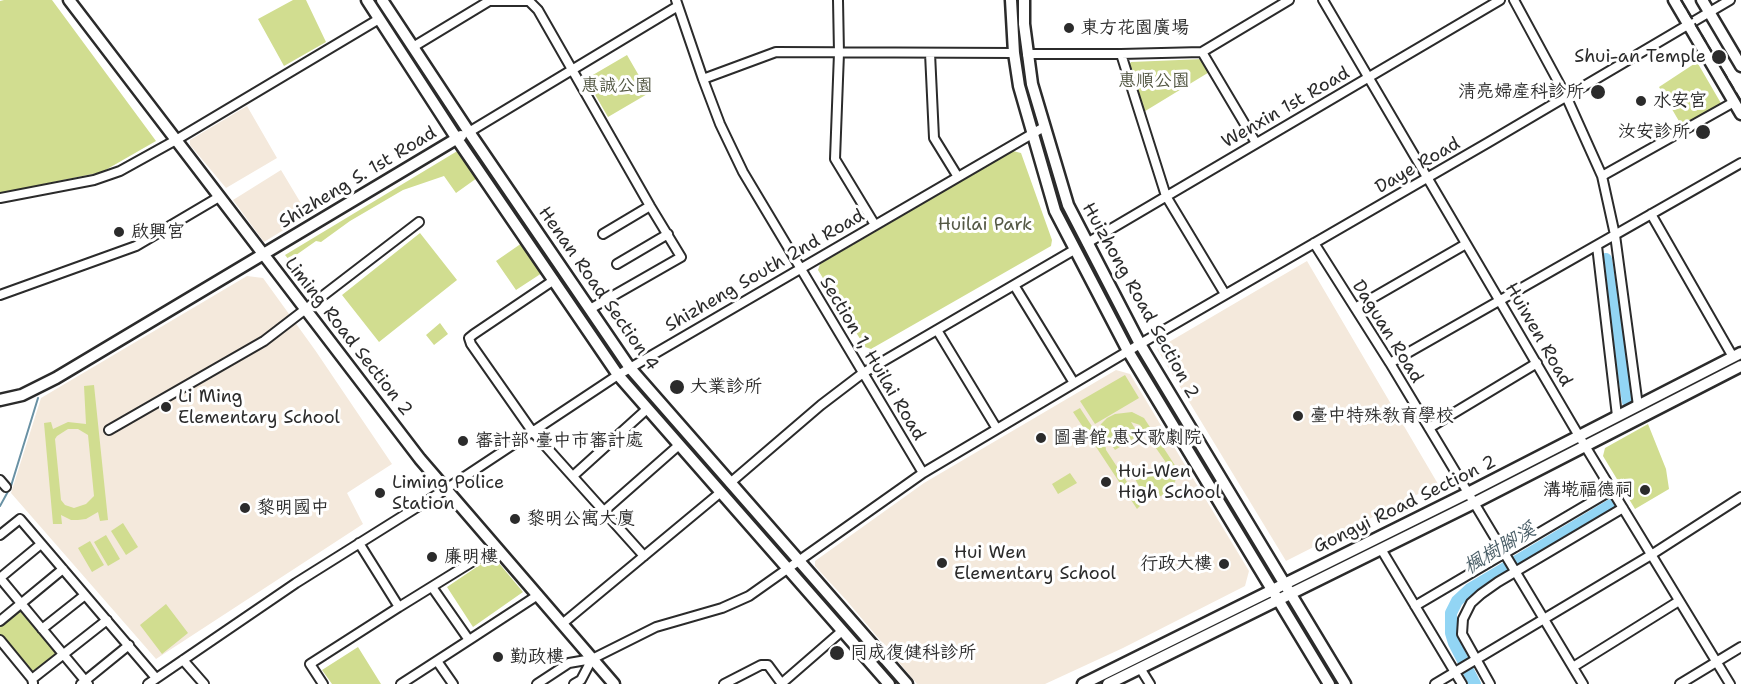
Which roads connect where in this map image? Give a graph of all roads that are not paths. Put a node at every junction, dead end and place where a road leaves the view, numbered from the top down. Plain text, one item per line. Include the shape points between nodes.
1 (69, 0) edge
2 (367, 0) edge
3 (382, 0) edge
4 (838, 0) edge
5 (1011, 0) edge
6 (1024, 0) edge
7 (1289, 0) edge
8 (1323, 0) edge
9 (1500, 0) edge
10 (1514, 0) edge
11 (1674, 0) edge
12 (1702, 0) edge
13 (1730, 0) edge
14 (677, 3) edge
15 (1709, 12) junction
16 (379, 19) junction
17 (1689, 25) junction
18 (413, 47) junction
19 (1202, 52) junction
20 (839, 53) junction
21 (930, 53) junction
22 (1014, 53) junction
23 (1027, 54) junction
24 (1121, 54) junction
25 (1741, 66) edge
26 (573, 70) junction
27 (1368, 78) junction
28 (702, 79) junction
29 (1566, 96) junction
30 (1734, 102) junction
31 (1741, 114) edge
32 (1044, 127) junction
33 (469, 132) junction
34 (1032, 134) junction
35 (457, 139) junction
36 (176, 140) junction
37 (1256, 143) junction
38 (1741, 163) edge
39 (1602, 176) junction
40 (958, 177) junction
41 (1427, 177) junction
42 (1166, 196) junction
43 (219, 197) junction
44 (0, 198) edge
45 (650, 206) junction
46 (1651, 214) junction
47 (419, 222) dead end
48 (875, 225) junction
49 (603, 234) dead end
50 (668, 234) junction
51 (1616, 235) junction
52 (1087, 243) junction
53 (1314, 243) junction
54 (1466, 244) junction
55 (1597, 246) junction
56 (1074, 250) junction
57 (263, 254) junction
58 (617, 264) dead end
59 (801, 268) junction
60 (554, 280) junction
61 (1014, 285) junction
62 (0, 294) edge
63 (1225, 294) junction
64 (1500, 301) junction
65 (304, 308) junction
66 (1355, 308) junction
67 (590, 309) junction
68 (937, 330) junction
69 (1140, 344) junction
70 (1128, 351) junction
71 (1737, 355) edge
72 (1390, 363) junction
73 (1537, 363) junction
74 (630, 368) junction
75 (1740, 368) edge
76 (863, 373) junction
77 (618, 375) junction
78 (1074, 383) junction
79 (0, 400) edge
80 (1638, 406) junction
81 (647, 409) junction
82 (1617, 416) junction
83 (1429, 428) junction
84 (997, 429) junction
85 (109, 430) dead end
86 (532, 431) junction
87 (1580, 436) junction
88 (679, 445) junction
89 (1586, 446) junction
90 (923, 473) junction
91 (573, 476) junction
92 (730, 483) junction
93 (446, 489) junction
94 (1612, 490) junction
95 (720, 492) junction
96 (1741, 497) edge
97 (1471, 498) junction
98 (1623, 508) junction
99 (604, 511) junction
100 (0, 535) edge
101 (359, 543) junction
102 (41, 544) junction
103 (496, 547) junction
104 (1381, 549) junction
105 (1506, 555) junction
106 (1651, 555) junction
107 (644, 556) junction
108 (799, 561) junction
109 (63, 569) junction
110 (788, 569) junction
111 (1515, 570) junction
112 (0, 578) edge
113 (1284, 583) junction
114 (432, 587) junction
115 (1272, 589) junction
116 (1291, 594) junction
117 (85, 595) junction
118 (538, 595) junction
119 (1278, 600) junction
120 (1680, 602) junction
121 (21, 604) junction
122 (1415, 606) junction
123 (399, 607) junction
124 (1544, 619) junction
125 (107, 620) junction
126 (0, 621) edge
127 (562, 624) junction
128 (42, 628) junction
129 (842, 631) junction
130 (0, 640) edge
131 (469, 640) junction
132 (129, 645) junction
133 (1741, 647) edge
134 (63, 654) junction
135 (592, 659) junction
136 (183, 660) junction
137 (1474, 660) junction
138 (436, 661) junction
139 (1716, 662) junction
140 (1572, 667) junction
141 (1140, 668) junction
142 (1457, 670) junction
143 (156, 678) junction
144 (33, 682) edge
145 (85, 683) edge
146 (148, 684) edge
147 (204, 684) edge
148 (322, 684) edge
149 (401, 684) edge
150 (453, 684) edge
151 (537, 684) edge
152 (574, 684) edge
153 (614, 684) edge
154 (724, 684) edge
155 (781, 684) edge
156 (889, 684) edge
157 (908, 684) edge
158 (1083, 684) edge
159 (1108, 684) edge
160 (1150, 684) edge
161 (1329, 684) edge
162 (1345, 684) edge
163 (1435, 684) edge
164 (1462, 684) edge
165 (1490, 684) edge
166 (1583, 684) edge
167 (1680, 684) edge
168 (1730, 684) edge

1 - 36 street, Liming Road Section 2
2 - 16 street, Henan Road Section 4
3 - 18 street, Henan Road Section 4
4 - 20 street
5 - 22 street, Huizhong Road Section 2
6 - 23 street, Huizhong Road Section 2
7 - 19 street
8 - 27 street, Huiwen Road
9 - 27 street, Wenxin 1st Road
10 - 29 street
11 - 17 street
12 - 15 street
13 - 15 street, Daye Road
14 - 26 street, Shizheng S. 1st Road
14 - 28 street, Section 1, Huilai Road
15 - 17 street, Daye Road
15 - 25 street
16 - 35 street, Henan Road Section 4
16 - 36 street
17 - 29 street, Daye Road
17 - 30 street
18 - 26 street via 489,1 529,1
18 - 33 street, Henan Road Section 4
19 - 24 street
19 - 37 street
20 - 21 street
20 - 28 street via 776,52
20 - 48 street via 835,159
21 - 22 street
21 - 40 street via 934,138
22 - 34 street, Huizhong Road Section 2
23 - 24 street
23 - 32 street, Huizhong Road Section 2
24 - 42 street
26 - 33 street, Shizheng S. 1st Road
26 - 45 street
27 - 37 street, Wenxin 1st Road
27 - 41 street, Huiwen Road
28 - 59 street, Section 1, Huilai Road via 743,172
29 - 39 street
29 - 41 street, Daye Road
30 - 31 street
30 - 39 street
32 - 34 street, Shizheng South 2nd Road
32 - 52 street, Huizhong Road Section 2 via 1068,205
33 - 35 street, Shizheng S. 1st Road
33 - 67 street, Henan Road Section 4
34 - 40 street, Shizheng South 2nd Road
34 - 56 street, Huizhong Road Section 2 via 1055,211
35 - 57 street, Shizheng S. 1st Road
35 - 60 street, Henan Road Section 4
36 - 43 street, Liming Road Section 2
36 - 44 street via 120,171 94,180
37 - 42 street, Wenxin 1st Road
38 - 46 street
39 - 51 street
40 - 48 street, Shizheng South 2nd Road
41 - 53 street, Daye Road
41 - 54 street, Huiwen Road
42 - 52 street, Wenxin 1st Road
42 - 63 street
43 - 57 street, Liming Road Section 2
43 - 62 street via 136,246
45 - 49 street
45 - 50 street
46 - 51 street
46 - 71 street
47 - 65 street
48 - 59 street, Shizheng South 2nd Road
50 - 58 street
50 - 67 street via 681,256
51 - 55 street
51 - 80 street
52 - 69 street, Huizhong Road Section 2
53 - 63 street, Daye Road
53 - 66 street, Daguan Road
54 - 64 street, Huiwen Road
54 - 66 street
55 - 64 street
55 - 82 street
56 - 61 street
56 - 70 street, Huizhong Road Section 2
57 - 65 street, Liming Road Section 2
57 - 79 street, Shizheng S. 1st Road via 56,378 22,395
59 - 74 street, Shizheng South 2nd Road
59 - 76 street, Section 1, Huilai Road
60 - 77 street, Henan Road Section 4
60 - 86 street via 470,339
61 - 68 street
61 - 78 street
63 - 69 street, Daye Road
64 - 72 street
64 - 73 street, Huiwen Road
65 - 85 street via 264,341
65 - 93 street, Liming Road Section 2
66 - 72 street, Daguan Road
67 - 74 street, Henan Road Section 4
68 - 76 street
68 - 84 street
69 - 70 street, Daye Road
69 - 113 street, Huizhong Road Section 2
70 - 78 street, Daye Road
70 - 115 street, Huizhong Road Section 2
71 - 80 street, Gongyi Road Section 2
72 - 83 street, Daguan Road
73 - 83 street
73 - 87 street, Huiwen Road
74 - 77 street, Shizheng South 2nd Road
74 - 92 street, Henan Road Section 4
75 - 89 street, Gongyi Road Section 2
76 - 90 street, Section 1, Huilai Road
76 - 92 street
77 - 81 street, Henan Road Section 4
77 - 86 street, Shizheng South 2nd Road
78 - 84 street, Daye Road
80 - 82 street, Gongyi Road Section 2
81 - 88 street, Henan Road Section 4
81 - 91 street
82 - 87 street, Gongyi Road Section 2
83 - 97 street, Daguan Road
84 - 90 street, Daye Road
86 - 91 street
86 - 93 street, Shizheng South 2nd Road
87 - 89 street, Huiwen Road
87 - 97 street, Gongyi Road Section 2
88 - 95 street, Henan Road Section 4
88 - 99 street
89 - 94 street, Huiwen Road
89 - 97 street, Gongyi Road Section 2
90 - 108 street, Daye Road
91 - 99 street
92 - 108 street, Henan Road Section 4
93 - 101 street, Shizheng South 2nd Road
93 - 103 street, Liming Road Section 2
94 - 98 street, Huiwen Road
94 - 105 street
95 - 107 street
95 - 110 street, Henan Road Section 4
96 - 106 street
97 - 104 street, Gongyi Road Section 2
97 - 105 street, Daguan Road
97 - 113 street, Gongyi Road Section 2
98 - 106 street, Huiwen Road
98 - 111 street
99 - 107 street
100 - 102 street via 20,519
101 - 123 street
101 - 136 street, Shizheng South 2nd Road
102 - 109 street
102 - 112 street
103 - 114 street
103 - 118 street, Liming Road Section 2
104 - 116 street, Gongyi Road Section 2
104 - 122 street
105 - 111 street, Daguan Road
105 - 122 street
106 - 120 street, Huiwen Road
106 - 124 street
107 - 127 street
108 - 110 street
108 - 157 street, Henan Road Section 4
109 - 117 street
109 - 121 street
110 - 129 street, Henan Road Section 4
110 - 135 street via 749,596 656,627
111 - 124 street, Daguan Road
111 - 137 street via 1466,610 1462,634
112 - 121 street
113 - 115 street, Gongyi Road Section 2
113 - 116 street, Huizhong Road Section 2
114 - 123 street
114 - 131 street
115 - 119 street, Huizhong Road Section 2
115 - 158 street, Gongyi Road Section 2
116 - 119 street, Gongyi Road Section 2
116 - 162 street, Huizhong Road Section 2
117 - 125 street
117 - 128 street
118 - 127 street, Liming Road Section 2
118 - 131 street
119 - 141 street, Gongyi Road Section 2
119 - 161 street, Huizhong Road Section 2
120 - 139 street, Huiwen Road
120 - 140 street
121 - 126 street
121 - 128 street
122 - 142 street
123 - 148 street via 310,664
124 - 137 street
124 - 140 street, Daguan Road
125 - 132 street
125 - 134 street
127 - 135 street, Liming Road Section 2
128 - 134 street
129 - 155 street
129 - 156 street, Henan Road Section 4
130 - 144 street
131 - 138 street
132 - 143 street
132 - 145 street
133 - 139 street
134 - 144 street
134 - 145 street
135 - 151 street via 569,663
135 - 152 street via 581,680
135 - 153 street, Liming Road Section 2
136 - 143 street, Shizheng South 2nd Road
136 - 147 street
137 - 142 street
137 - 165 street
138 - 149 street
138 - 150 street
139 - 167 street
139 - 168 street, Huiwen Road
140 - 166 street, Daguan Road
141 - 159 street, Gongyi Road Section 2
141 - 160 street
142 - 163 street
142 - 164 street
143 - 146 street, Shizheng South 2nd Road
154 - 155 street via 768,664

